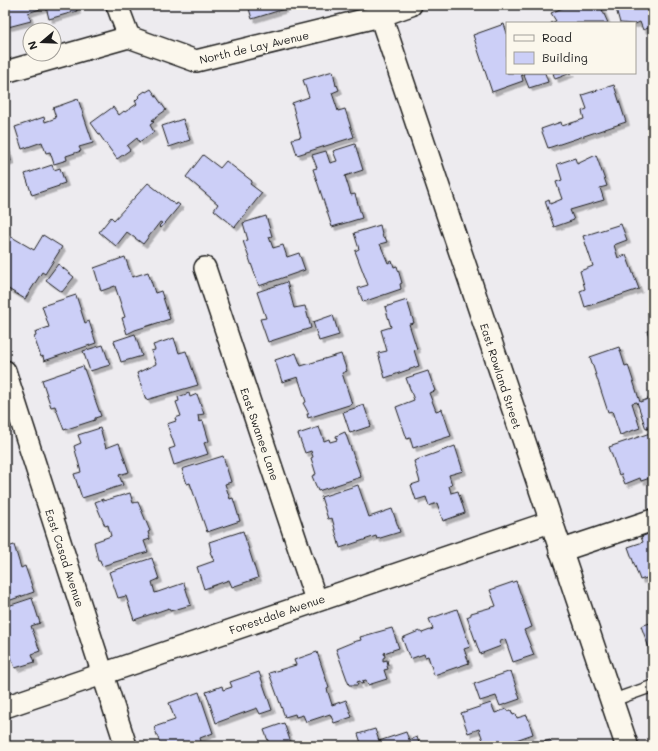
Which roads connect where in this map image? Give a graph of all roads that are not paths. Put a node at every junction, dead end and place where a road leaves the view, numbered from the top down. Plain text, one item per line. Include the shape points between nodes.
1 (118, 5) edge
2 (411, 5) edge
3 (378, 10) edge
4 (128, 37) junction
5 (5, 72) edge
6 (205, 268) dead end
7 (5, 370) edge
8 (653, 520) edge
9 (550, 522) junction
10 (560, 551) junction
11 (316, 600) junction
12 (102, 674) junction
13 (653, 686) edge
14 (612, 701) junction
15 (5, 708) edge
16 (126, 746) edge
17 (627, 746) edge

1 - 4 street
2 - 3 street, North de Lay Avenue
3 - 4 street, North de Lay Avenue via 196,62
3 - 9 main road, East Rowland Street
4 - 5 street
6 - 11 street, East Swanee Lane
7 - 12 street, East Casad Avenue
8 - 10 street
9 - 10 main road, East Rowland Street
9 - 11 street, Forestdale Avenue
10 - 14 main road, East Rowland Street
11 - 12 street, Forestdale Avenue
12 - 15 street, Forestdale Avenue
12 - 16 street, East Casad Avenue
13 - 14 lane
14 - 17 main road, East Rowland Street

